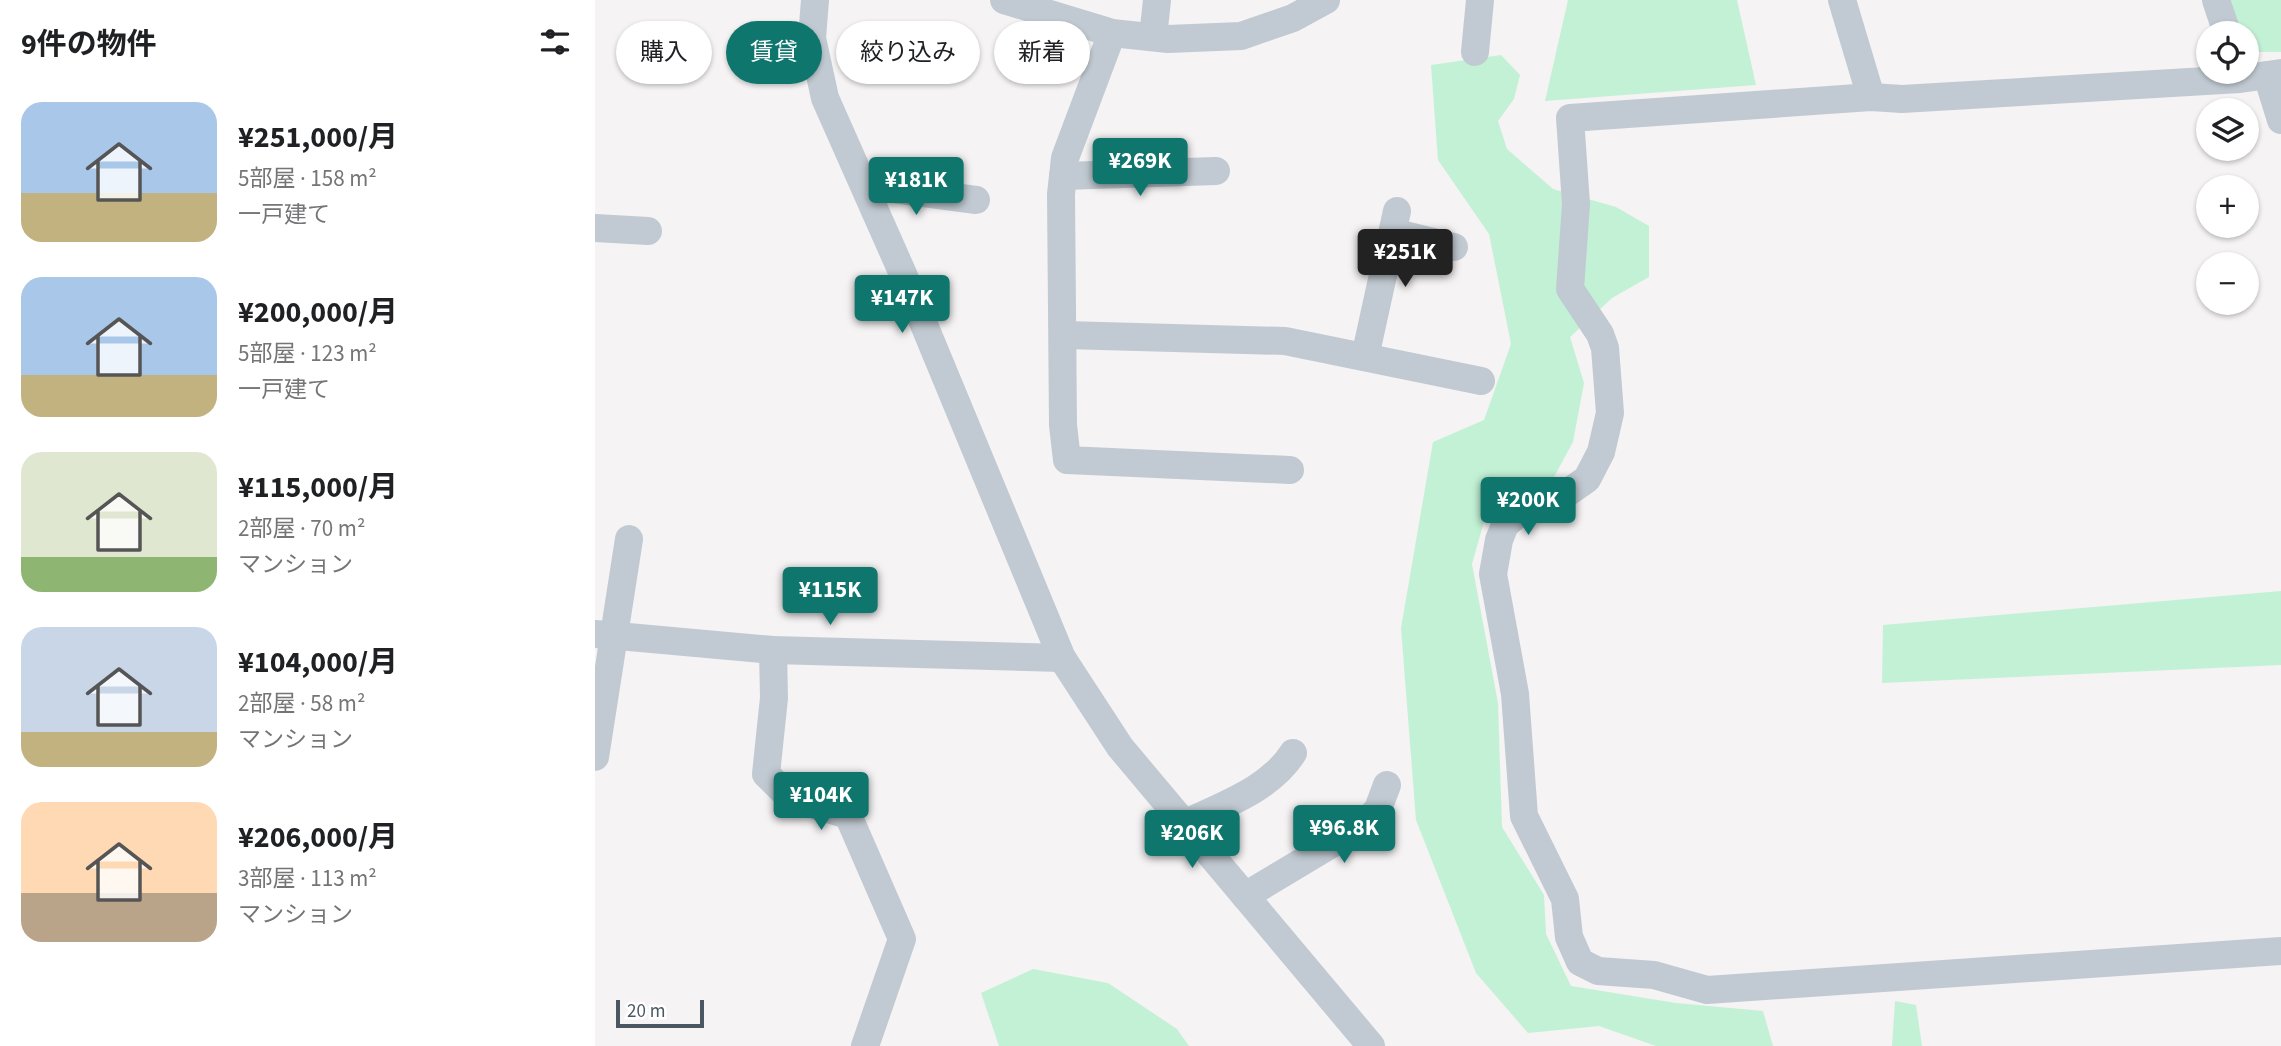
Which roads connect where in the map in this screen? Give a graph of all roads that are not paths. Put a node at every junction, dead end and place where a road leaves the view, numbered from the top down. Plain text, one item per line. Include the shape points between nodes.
1 (815, 0) edge
2 (1157, 0) edge
3 (1325, 0) edge
4 (1480, 0) edge
5 (1842, 0) edge
6 (2216, 0) edge
7 (1011, 1) edge
8 (2223, 21) edge
9 (1112, 33) junction
10 (1153, 37) junction
11 (1475, 52) dead end
12 (2196, 79) edge
13 (2259, 79) edge
14 (1871, 97) junction
15 (2281, 120) edge
16 (1216, 171) dead end
17 (1063, 176) junction
18 (864, 185) junction
19 (976, 200) dead end
20 (595, 228) edge
21 (648, 231) dead end
22 (1454, 247) dead end
23 (1065, 335) junction
24 (1365, 357) junction
25 (1481, 381) dead end
26 (1290, 470) dead end
27 (629, 539) dead end
28 (604, 635) edge
29 (773, 650) junction
30 (1062, 658) junction
31 (1293, 753) dead end
32 (595, 757) edge
33 (1387, 785) dead end
34 (1184, 824) junction
35 (1245, 896) junction
36 (2281, 951) edge
37 (1357, 1041) edge
38 (865, 1046) edge

1 - 18 street via 813,38 825,98
2 - 10 street
3 - 10 street via 1293,18 1241,36
4 - 11 street
5 - 14 street
6 - 8 street
7 - 9 street
9 - 10 street
9 - 17 street via 1065,158
12 - 14 street via 1902,99
13 - 15 street
14 - 36 street via 1570,118 1576,204 1570,289 1605,348 1610,413 1601,452 1587,480 1560,498 1521,511 1505,525 1493,574 1515,694 1524,816 1565,899 1569,937 1580,962 1598,971 1654,975 1707,990
16 - 17 street
17 - 23 street
18 - 19 street
18 - 30 street
20 - 21 street
22 - 24 street via 1395,222
23 - 24 street via 1285,341
23 - 26 street via 1067,460
24 - 25 street
27 - 28 street
28 - 29 street
28 - 32 street
29 - 30 street
29 - 38 street via 774,698 766,774 789,797 848,815 902,939
30 - 34 street via 1120,747
31 - 34 street via 1260,787
33 - 35 street via 1378,809 1365,824
34 - 35 street
35 - 37 street

